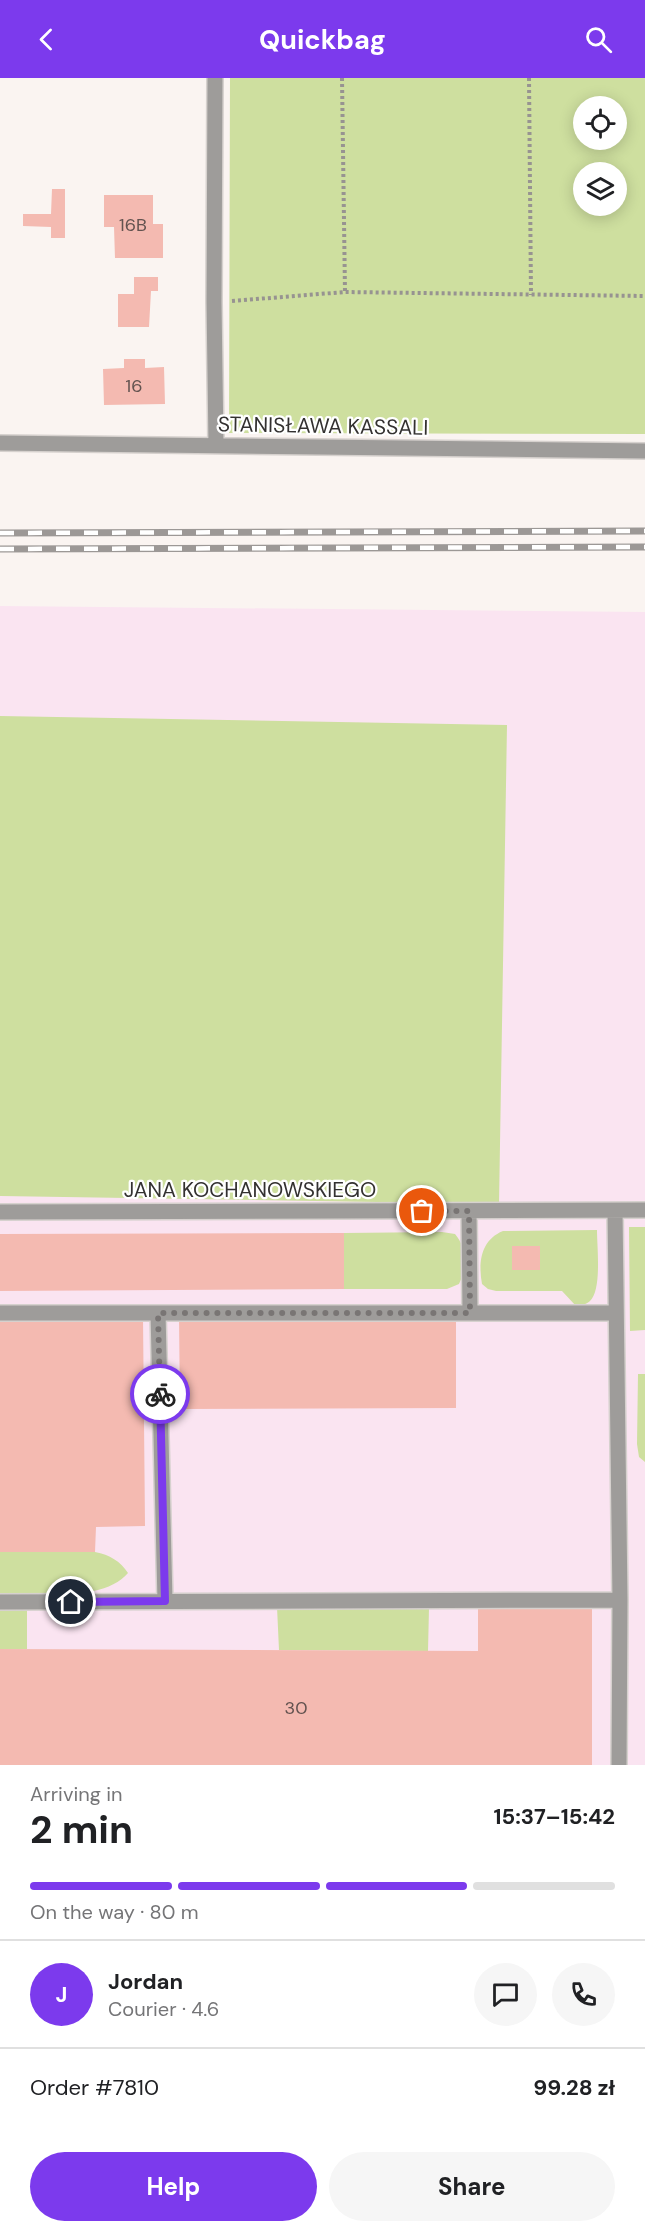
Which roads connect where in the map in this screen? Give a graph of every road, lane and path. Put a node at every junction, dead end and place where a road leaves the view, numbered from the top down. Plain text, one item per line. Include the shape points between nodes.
1 (215, 78) edge
2 (342, 78) edge
3 (529, 78) edge
4 (345, 291) junction
5 (531, 295) junction
6 (645, 296) edge
7 (214, 302) junction
8 (0, 443) edge
9 (216, 445) junction
10 (645, 451) edge
11 (645, 1210) edge
12 (469, 1211) junction
13 (615, 1211) junction
14 (0, 1212) edge
15 (0, 1313) edge
16 (158, 1313) junction
17 (470, 1313) junction
18 (616, 1313) junction
19 (620, 1600) junction
20 (165, 1601) junction
21 (0, 1602) edge
22 (619, 1765) edge

1 - 7 street
2 - 4 path
3 - 5 path
4 - 5 path
4 - 7 path
5 - 6 path
7 - 9 street
8 - 9 street, STANISŁAWA KASSALI
9 - 10 street, STANISŁAWA KASSALI
11 - 13 street, JANA KOCHANOWSKIEGO
12 - 13 street, JANA KOCHANOWSKIEGO
12 - 14 street, JANA KOCHANOWSKIEGO
12 - 17 street
13 - 18 street
15 - 16 street
16 - 17 street
16 - 20 street
17 - 18 street
18 - 19 street
19 - 20 street
19 - 22 street
20 - 21 street

